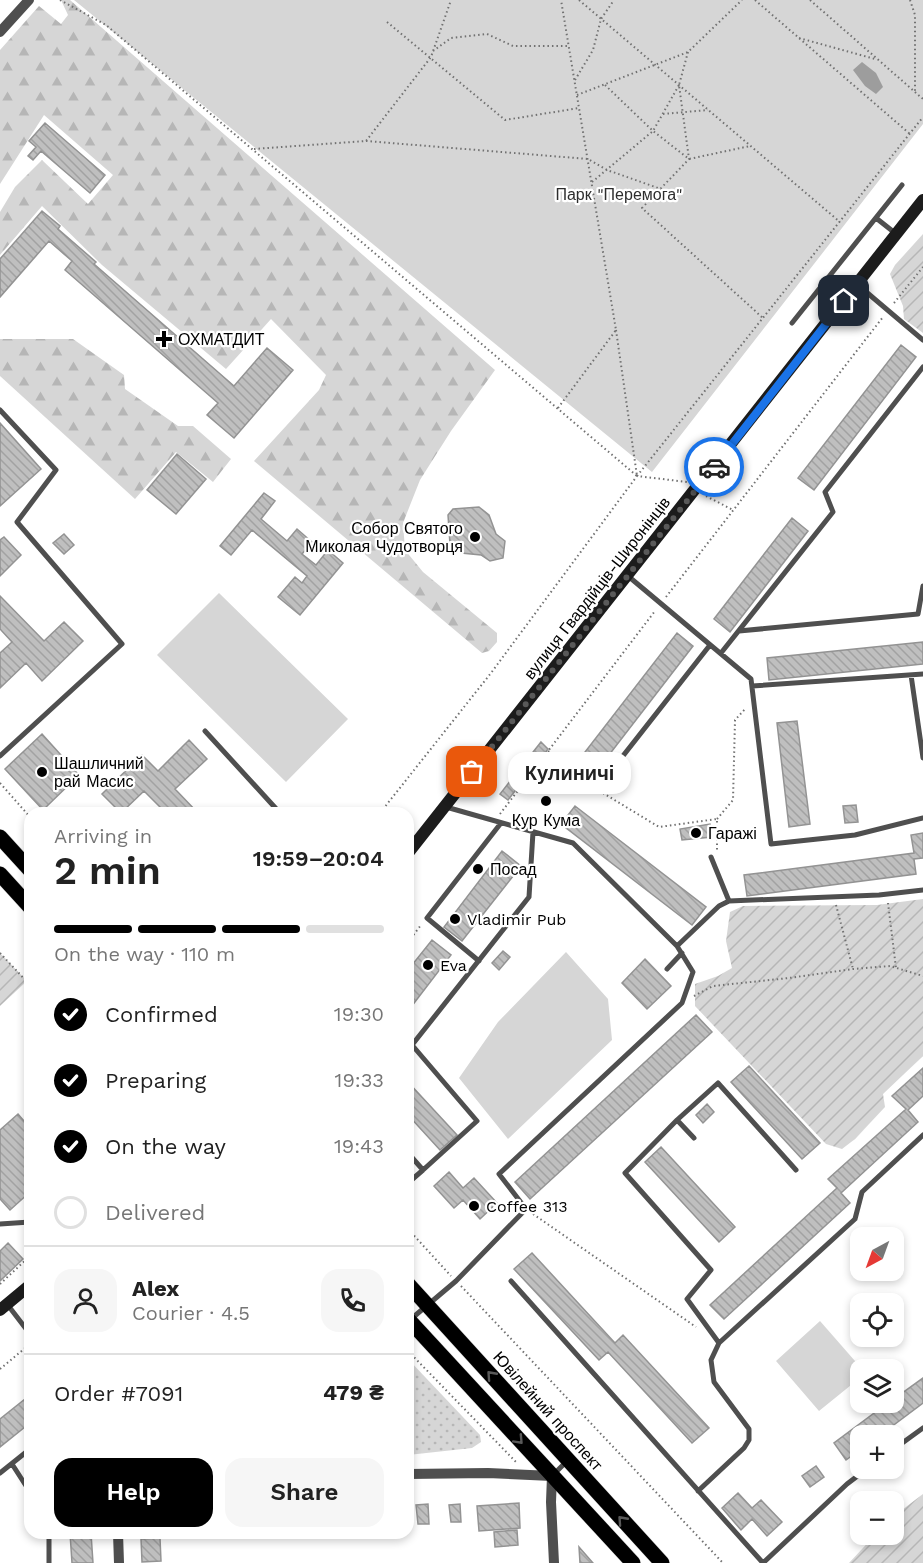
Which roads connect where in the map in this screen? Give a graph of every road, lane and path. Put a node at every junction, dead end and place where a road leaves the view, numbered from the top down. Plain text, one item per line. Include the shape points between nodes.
1 (29, 0) edge
2 (60, 0) edge
3 (451, 0) edge
4 (561, 0) edge
5 (579, 0) edge
6 (614, 0) edge
7 (742, 0) edge
8 (757, 0) edge
9 (810, 0) edge
10 (910, 0) edge
11 (601, 19) junction
12 (387, 22) dead end
13 (0, 32) edge
14 (797, 37) junction
15 (569, 46) junction
16 (433, 51) junction
17 (688, 52) junction
18 (431, 57) junction
19 (877, 59) junction
20 (656, 66) junction
21 (575, 80) junction
22 (605, 84) junction
23 (679, 85) junction
24 (915, 92) junction
25 (577, 95) junction
26 (923, 99) edge
27 (579, 108) junction
28 (708, 110) junction
29 (682, 111) junction
30 (663, 114) junction
31 (923, 117) edge
32 (653, 131) junction
33 (910, 134) junction
34 (366, 141) junction
35 (750, 146) junction
36 (253, 149) junction
37 (588, 159) junction
38 (689, 159) junction
39 (607, 170) junction
40 (592, 183) junction
41 (902, 185) dead end
42 (661, 189) junction
43 (923, 201) edge
44 (876, 218) junction
45 (840, 222) junction
46 (896, 234) junction
47 (923, 267) edge
48 (857, 284) junction
49 (887, 311) junction
50 (764, 319) junction
51 (792, 323) dead end
52 (616, 330) junction
53 (923, 340) edge
54 (923, 367) edge
55 (558, 409) junction
56 (0, 410) edge
57 (637, 476) junction
58 (689, 482) dead end
59 (704, 494) dead end
60 (733, 510) junction
61 (628, 576) junction
62 (923, 586) edge
63 (661, 604) junction
64 (739, 631) junction
65 (711, 645) junction
66 (721, 653) junction
67 (923, 674) edge
68 (910, 675) junction
69 (752, 686) junction
70 (754, 700) junction
71 (205, 731) dead end
72 (0, 756) edge
73 (923, 758) edge
74 (0, 783) edge
75 (597, 789) dead end
76 (275, 807) edge
77 (385, 807) edge
78 (445, 807) junction
79 (24, 809) edge
80 (923, 818) edge
81 (717, 819) junction
82 (498, 822) junction
83 (659, 827) dead end
84 (533, 832) junction
85 (0, 837) edge
86 (414, 846) edge
87 (711, 856) dead end
88 (24, 863) edge
89 (715, 867) junction
90 (0, 874) edge
91 (923, 890) edge
92 (886, 894) junction
93 (834, 897) junction
94 (24, 900) edge
95 (729, 901) junction
96 (427, 918) junction
97 (414, 934) edge
98 (677, 946) junction
99 (0, 953) edge
100 (682, 953) junction
101 (479, 961) junction
102 (896, 968) junction
103 (667, 969) dead end
104 (853, 969) junction
105 (923, 976) edge
106 (24, 979) edge
107 (682, 1003) junction
108 (414, 1042) edge
109 (414, 1047) edge
110 (677, 1120) junction
111 (923, 1135) edge
112 (694, 1138) dead end
113 (414, 1160) edge
114 (423, 1170) junction
115 (796, 1170) dead end
116 (414, 1178) edge
117 (526, 1209) junction
118 (24, 1222) edge
119 (0, 1224) edge
120 (414, 1235) edge
121 (24, 1262) edge
122 (456, 1281) junction
123 (511, 1281) dead end
124 (0, 1284) edge
125 (24, 1290) edge
126 (414, 1290) edge
127 (428, 1305) junction
128 (4, 1307) edge
129 (414, 1316) edge
130 (414, 1325) edge
131 (24, 1328) edge
132 (700, 1330) dead end
133 (719, 1343) junction
134 (24, 1349) edge
135 (414, 1357) edge
136 (0, 1369) edge
137 (923, 1428) edge
138 (904, 1442) edge
139 (24, 1454) edge
140 (568, 1460) junction
141 (12, 1464) junction
142 (0, 1473) edge
143 (414, 1474) edge
144 (528, 1475) junction
145 (552, 1476) junction
146 (854, 1479) edge
147 (24, 1483) edge
148 (698, 1491) junction
149 (49, 1539) edge
150 (118, 1539) edge
151 (49, 1563) edge
152 (119, 1563) edge
153 (554, 1563) edge
154 (633, 1563) edge
155 (662, 1563) edge
156 (723, 1563) edge
157 (763, 1563) edge

1 - 13 street
2 - 36 path via 106,25
3 - 16 path
4 - 15 path
5 - 11 path
6 - 11 path
7 - 17 path
8 - 14 path
9 - 19 path
10 - 24 path via 915,15
11 - 20 path
11 - 21 path via 593,50
12 - 18 path
14 - 19 path
14 - 33 path
15 - 16 path via 513,46 487,34 451,38
15 - 21 path
16 - 18 path
17 - 20 path
17 - 23 path
18 - 27 path via 505,120
18 - 34 path
19 - 24 path
20 - 22 path
20 - 23 path
21 - 25 path
22 - 25 path
22 - 32 path
23 - 28 path
23 - 29 path
23 - 30 path
24 - 26 path
25 - 27 path
27 - 37 path
28 - 29 path
28 - 35 path
29 - 30 path
29 - 38 path
30 - 32 path
31 - 33 path
32 - 38 path
32 - 39 path
33 - 45 path
34 - 36 path
34 - 37 path
35 - 38 path
35 - 45 path
36 - 55 path
37 - 39 path
37 - 40 path
38 - 42 path
39 - 40 path
39 - 42 path
40 - 52 path
41 - 44 lane
42 - 50 path via 642,208
43 - 46 main road, вулиця Гвардійців-Широнінців
44 - 46 lane
44 - 51 lane
45 - 50 path
46 - 48 main road, вулиця Гвардійців-Широнінців
47 - 49 path
48 - 49 lane
48 - 61 main road, вулиця Гвардійців-Широнінців
49 - 53 lane
49 - 60 path
50 - 57 path
52 - 55 path
52 - 57 path
54 - 64 lane via 825,492 833,512
55 - 57 path
56 - 72 lane via 56,470 17,522 122,644
57 - 58 path
57 - 77 path via 491,673
59 - 60 path
60 - 63 path
61 - 63 lane
61 - 78 main road, вулиця Гвардійців-Широнінців
62 - 64 lane via 918,614
63 - 65 lane
63 - 82 path
64 - 66 lane
65 - 66 lane
65 - 75 lane
66 - 69 lane via 751,679
67 - 68 lane
68 - 69 lane
68 - 73 lane
69 - 70 lane
70 - 80 lane via 771,844 855,835
70 - 81 path via 735,720 733,800
71 - 76 lane
74 - 79 path
78 - 82 lane
78 - 86 main road, вулиця Гвардійців-Широнінців
81 - 83 path
81 - 89 path
82 - 84 lane
82 - 96 lane
84 - 98 lane via 573,843
84 - 101 lane via 529,897
85 - 88 main road
87 - 89 lane
89 - 95 lane
90 - 94 main road
91 - 92 lane
92 - 93 lane
92 - 102 path
93 - 95 lane
93 - 104 path
95 - 98 lane
96 - 97 path
96 - 101 lane
98 - 100 lane
99 - 106 path
100 - 103 lane
100 - 107 lane via 693,972
101 - 108 lane
102 - 104 path
102 - 105 path
104 - 107 path via 713,986
107 - 117 lane via 500,1174
109 - 114 lane via 477,1121
110 - 112 lane
110 - 115 lane via 718,1083
110 - 133 lane via 625,1173 711,1270 687,1299
111 - 133 lane via 862,1192 855,1219
113 - 114 lane
114 - 116 lane
117 - 122 lane
117 - 132 path
118 - 119 lane
120 - 122 path
121 - 124 path
122 - 127 lane
122 - 156 path
123 - 148 lane
125 - 128 main road
126 - 127 main road, Ювілейний проспект
127 - 129 lane
140 -> 127 main road, Ювілейний проспект
128 - 131 lane
130 -> 145 main road
133 - 148 lane via 711,1360 714,1382 749,1429 749,1440
134 - 136 path
135 - 144 path
137 - 138 lane
139 - 141 lane
140 - 145 lane
155 -> 140 main road, Ювілейний проспект
141 - 142 lane
141 - 147 lane
143 - 144 street
144 - 145 street
145 - 153 street
145 - 154 main road
146 - 157 lane
148 - 157 lane
149 - 151 lane
150 - 152 street

